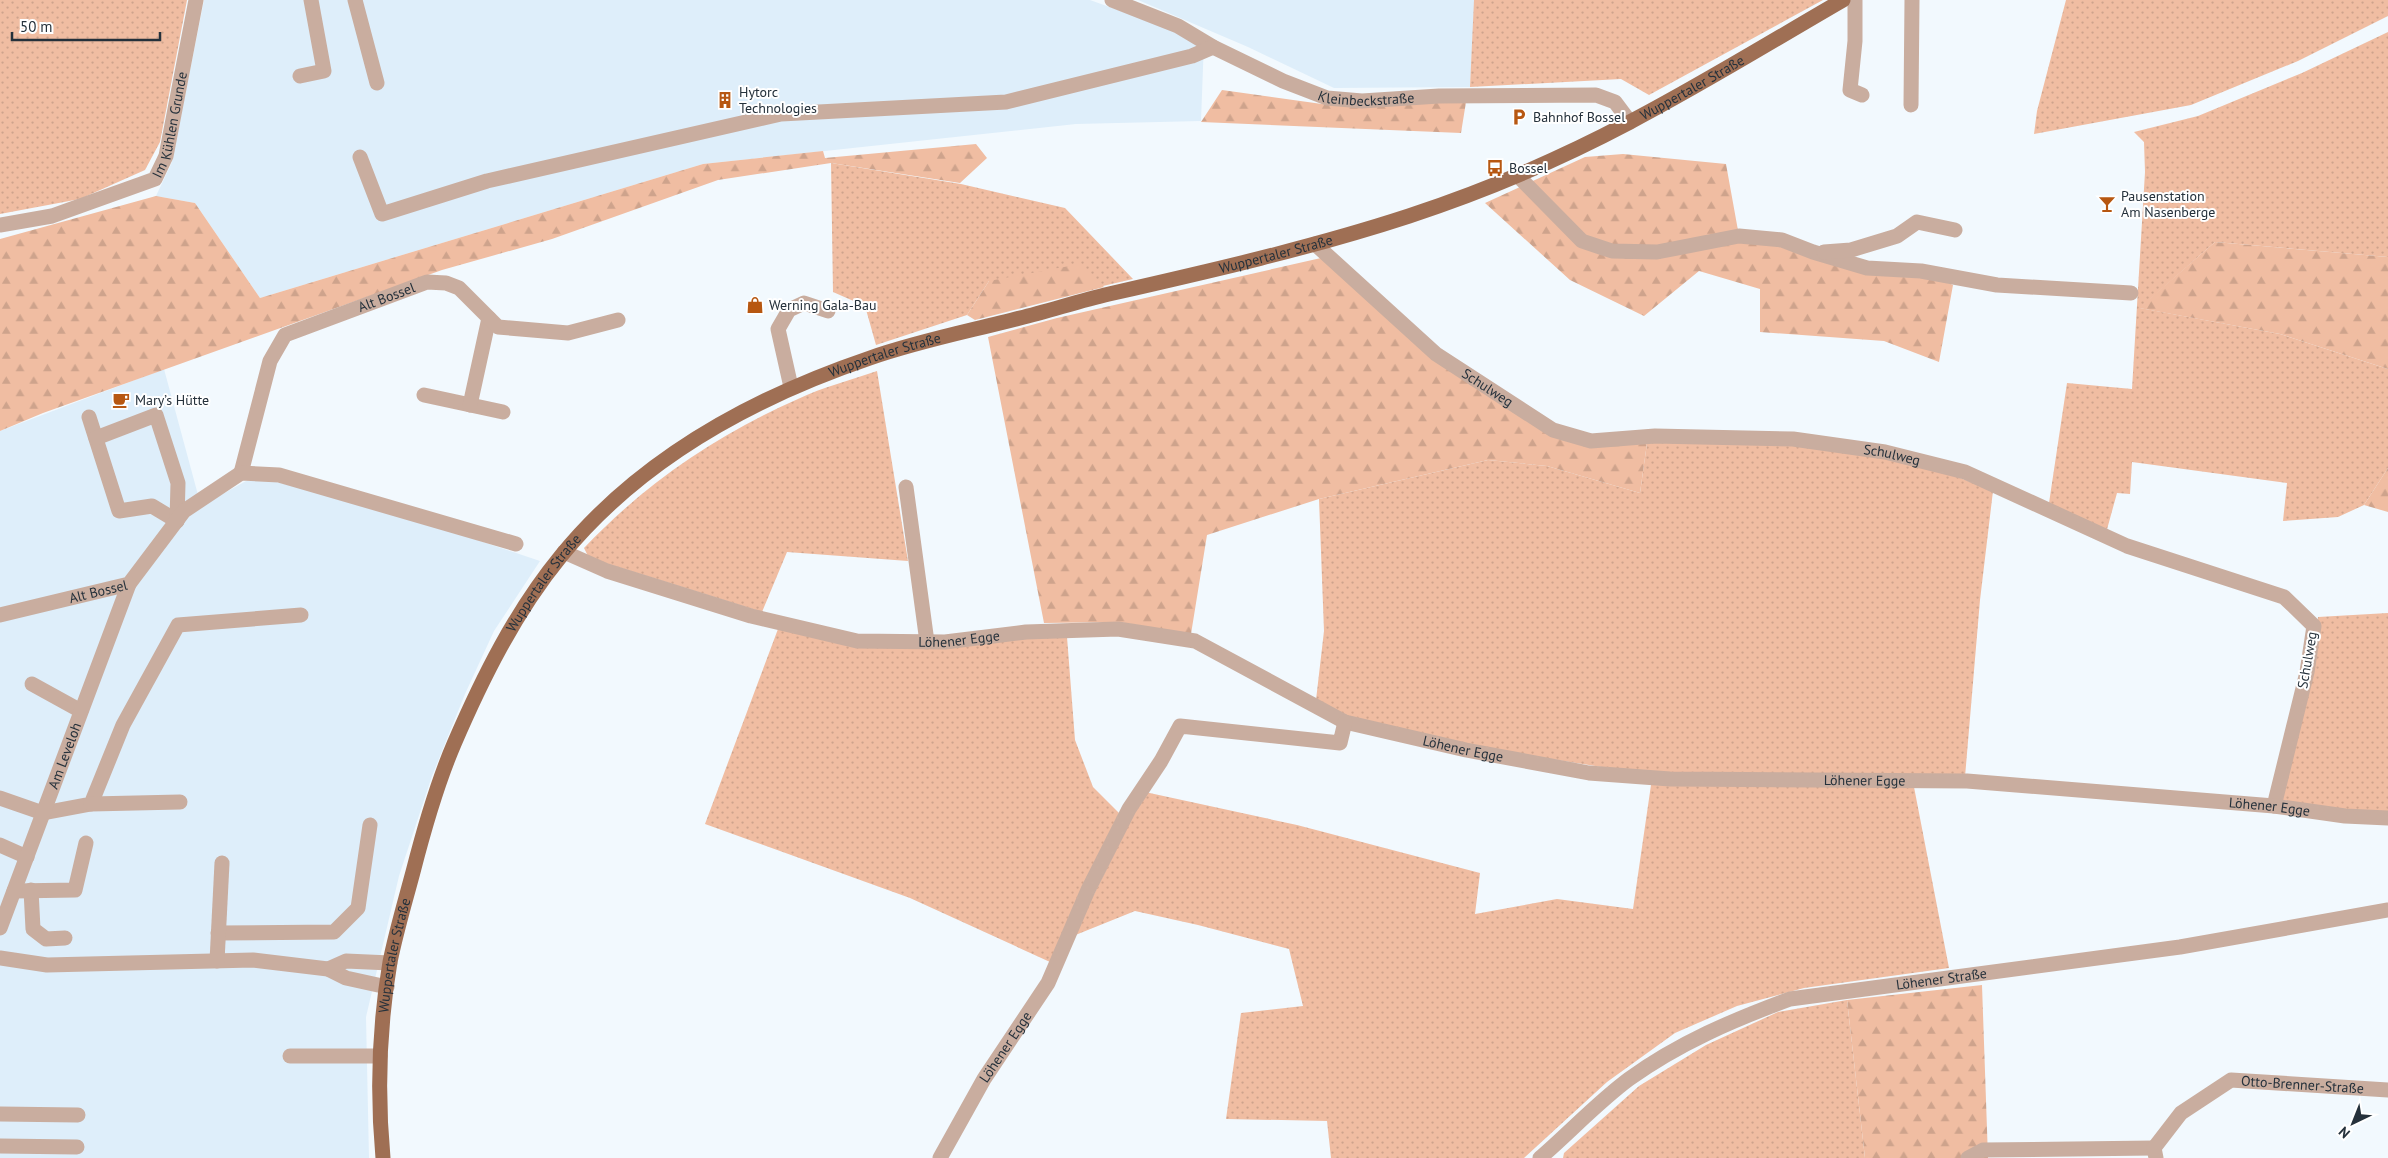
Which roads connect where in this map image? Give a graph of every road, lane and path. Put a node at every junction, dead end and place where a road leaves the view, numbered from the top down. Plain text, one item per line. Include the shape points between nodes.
1 (196, 0) edge
2 (311, 0) edge
3 (355, 0) edge
4 (1112, 0) edge
5 (1843, 0) edge
6 (1855, 0) edge
7 (1912, 0) edge
8 (1213, 47) junction
9 (300, 76) dead end
10 (377, 83) dead end
11 (1862, 95) dead end
12 (1911, 105) dead end
13 (1630, 122) junction
14 (360, 157) dead end
15 (1518, 176) junction
16 (0, 225) edge
17 (1955, 230) dead end
18 (1316, 244) junction
19 (1813, 252) junction
20 (2131, 293) dead end
21 (828, 311) dead end
22 (488, 318) junction
23 (618, 320) dead end
24 (792, 387) junction
25 (424, 395) dead end
26 (470, 405) junction
27 (503, 412) dead end
28 (89, 417) dead end
29 (96, 438) junction
30 (241, 473) junction
31 (906, 487) dead end
32 (176, 521) junction
33 (516, 544) dead end
34 (564, 552) junction
35 (128, 584) junction
36 (0, 615) edge
37 (301, 615) dead end
38 (927, 642) junction
39 (32, 684) dead end
40 (81, 710) junction
41 (1346, 722) junction
42 (0, 798) edge
43 (180, 802) dead end
44 (91, 804) junction
45 (2274, 806) junction
46 (43, 813) junction
47 (2388, 818) edge
48 (370, 825) dead end
49 (86, 843) dead end
50 (0, 845) edge
51 (27, 857) junction
52 (222, 863) dead end
53 (32, 890) junction
54 (14, 891) junction
55 (2388, 910) edge
56 (0, 928) edge
57 (218, 933) junction
58 (65, 938) dead end
59 (0, 958) edge
60 (217, 961) junction
61 (390, 963) junction
62 (328, 969) junction
63 (387, 987) junction
64 (290, 1056) dead end
65 (380, 1056) junction
66 (2388, 1090) edge
67 (0, 1114) edge
68 (78, 1115) dead end
69 (0, 1146) edge
70 (77, 1147) dead end
71 (2155, 1153) edge
72 (383, 1158) edge
73 (940, 1158) edge
74 (1540, 1158) edge
75 (1968, 1158) edge

1 - 16 street, Im Kühlen Grunde via 166,156 155,179 52,216
2 - 9 street via 324,71
3 - 10 street
4 - 8 street, Kleinbeckstraße via 1178,26
5 - 13 main road, Wuppertaler Straße
6 - 11 street via 1850,90
7 - 12 street
8 - 13 street, Kleinbeckstraße via 1282,81 1327,98 1362,101 1439,96 1596,95 1615,102
8 - 14 street via 1192,56 1006,102 780,114 487,181 382,214
13 - 15 main road, Wuppertaler Straße
15 - 18 main road, Wuppertaler Straße via 1408,216
15 - 19 street via 1582,241 1612,251 1657,252 1739,236 1782,240
17 - 19 street via 1917,222 1898,236 1851,250
18 - 24 main road, Wuppertaler Straße via 1107,294 874,356
18 - 45 street, Schulweg via 1436,354 1553,430 1591,441 1655,436 1793,440 1886,452 1965,472 2127,546 2284,596 2314,626 2307,672
19 - 20 street via 1867,268 1921,271 1997,285
21 - 24 street via 804,303 789,310 778,329
22 - 23 street, Alt Bossel via 498,327 568,333
22 - 26 street
22 - 30 street, Alt Bossel via 459,288 428,282 285,335 270,361
24 - 34 main road, Wuppertaler Straße via 700,434 644,474 602,511
25 - 26 street
26 - 27 street
28 - 29 street
29 - 32 street via 119,510 152,506
29 - 32 street via 156,415 178,483
30 - 32 street, Alt Bossel via 184,511
30 - 33 street via 279,476
31 - 38 street
32 - 35 street, Alt Bossel
34 - 38 street, Löhener Egge via 607,571 751,616 857,641
34 - 61 main road, Wuppertaler Straße via 508,635 470,706 444,768 416,859
35 - 36 street, Alt Bossel
35 - 40 street, Am Leveloh
37 - 44 street via 178,625 123,725
38 - 41 street, Löhener Egge via 1026,632 1118,628 1195,641
39 - 40 street
40 - 46 street, Am Leveloh
41 - 45 street, Löhener Egge via 1466,750 1589,773 1670,779 1967,781
41 - 73 street, Löhener Egge via 1340,743 1180,726 1128,809 1088,890 1048,983 984,1079
42 - 46 street
43 - 44 street
44 - 46 street
45 - 47 street, Löhener Egge via 2345,816
46 - 51 street, Am Leveloh
48 - 57 street via 358,908 334,932
49 - 53 street via 75,890
50 - 51 street
51 - 54 street, Am Leveloh
52 - 57 street
53 - 54 street
53 - 58 street via 34,929 46,939
54 - 56 street, Am Leveloh
55 - 74 street, Löhener Straße via 2180,947 1790,999 1740,1017 1682,1045 1629,1080
57 - 60 street
59 - 60 street via 47,965
60 - 62 street via 253,960
61 - 62 street via 346,962
61 - 63 main road, Wuppertaler Straße
62 - 63 street via 346,978
63 - 65 main road, Wuppertaler Straße
64 - 65 street
65 - 72 main road, Wuppertaler Straße via 379,1113
66 - 71 street, Otto-Brenner-Straße via 2231,1080 2181,1113
67 - 68 street
69 - 70 street
71 - 75 street, Otto-Brenner-Straße via 1983,1150

